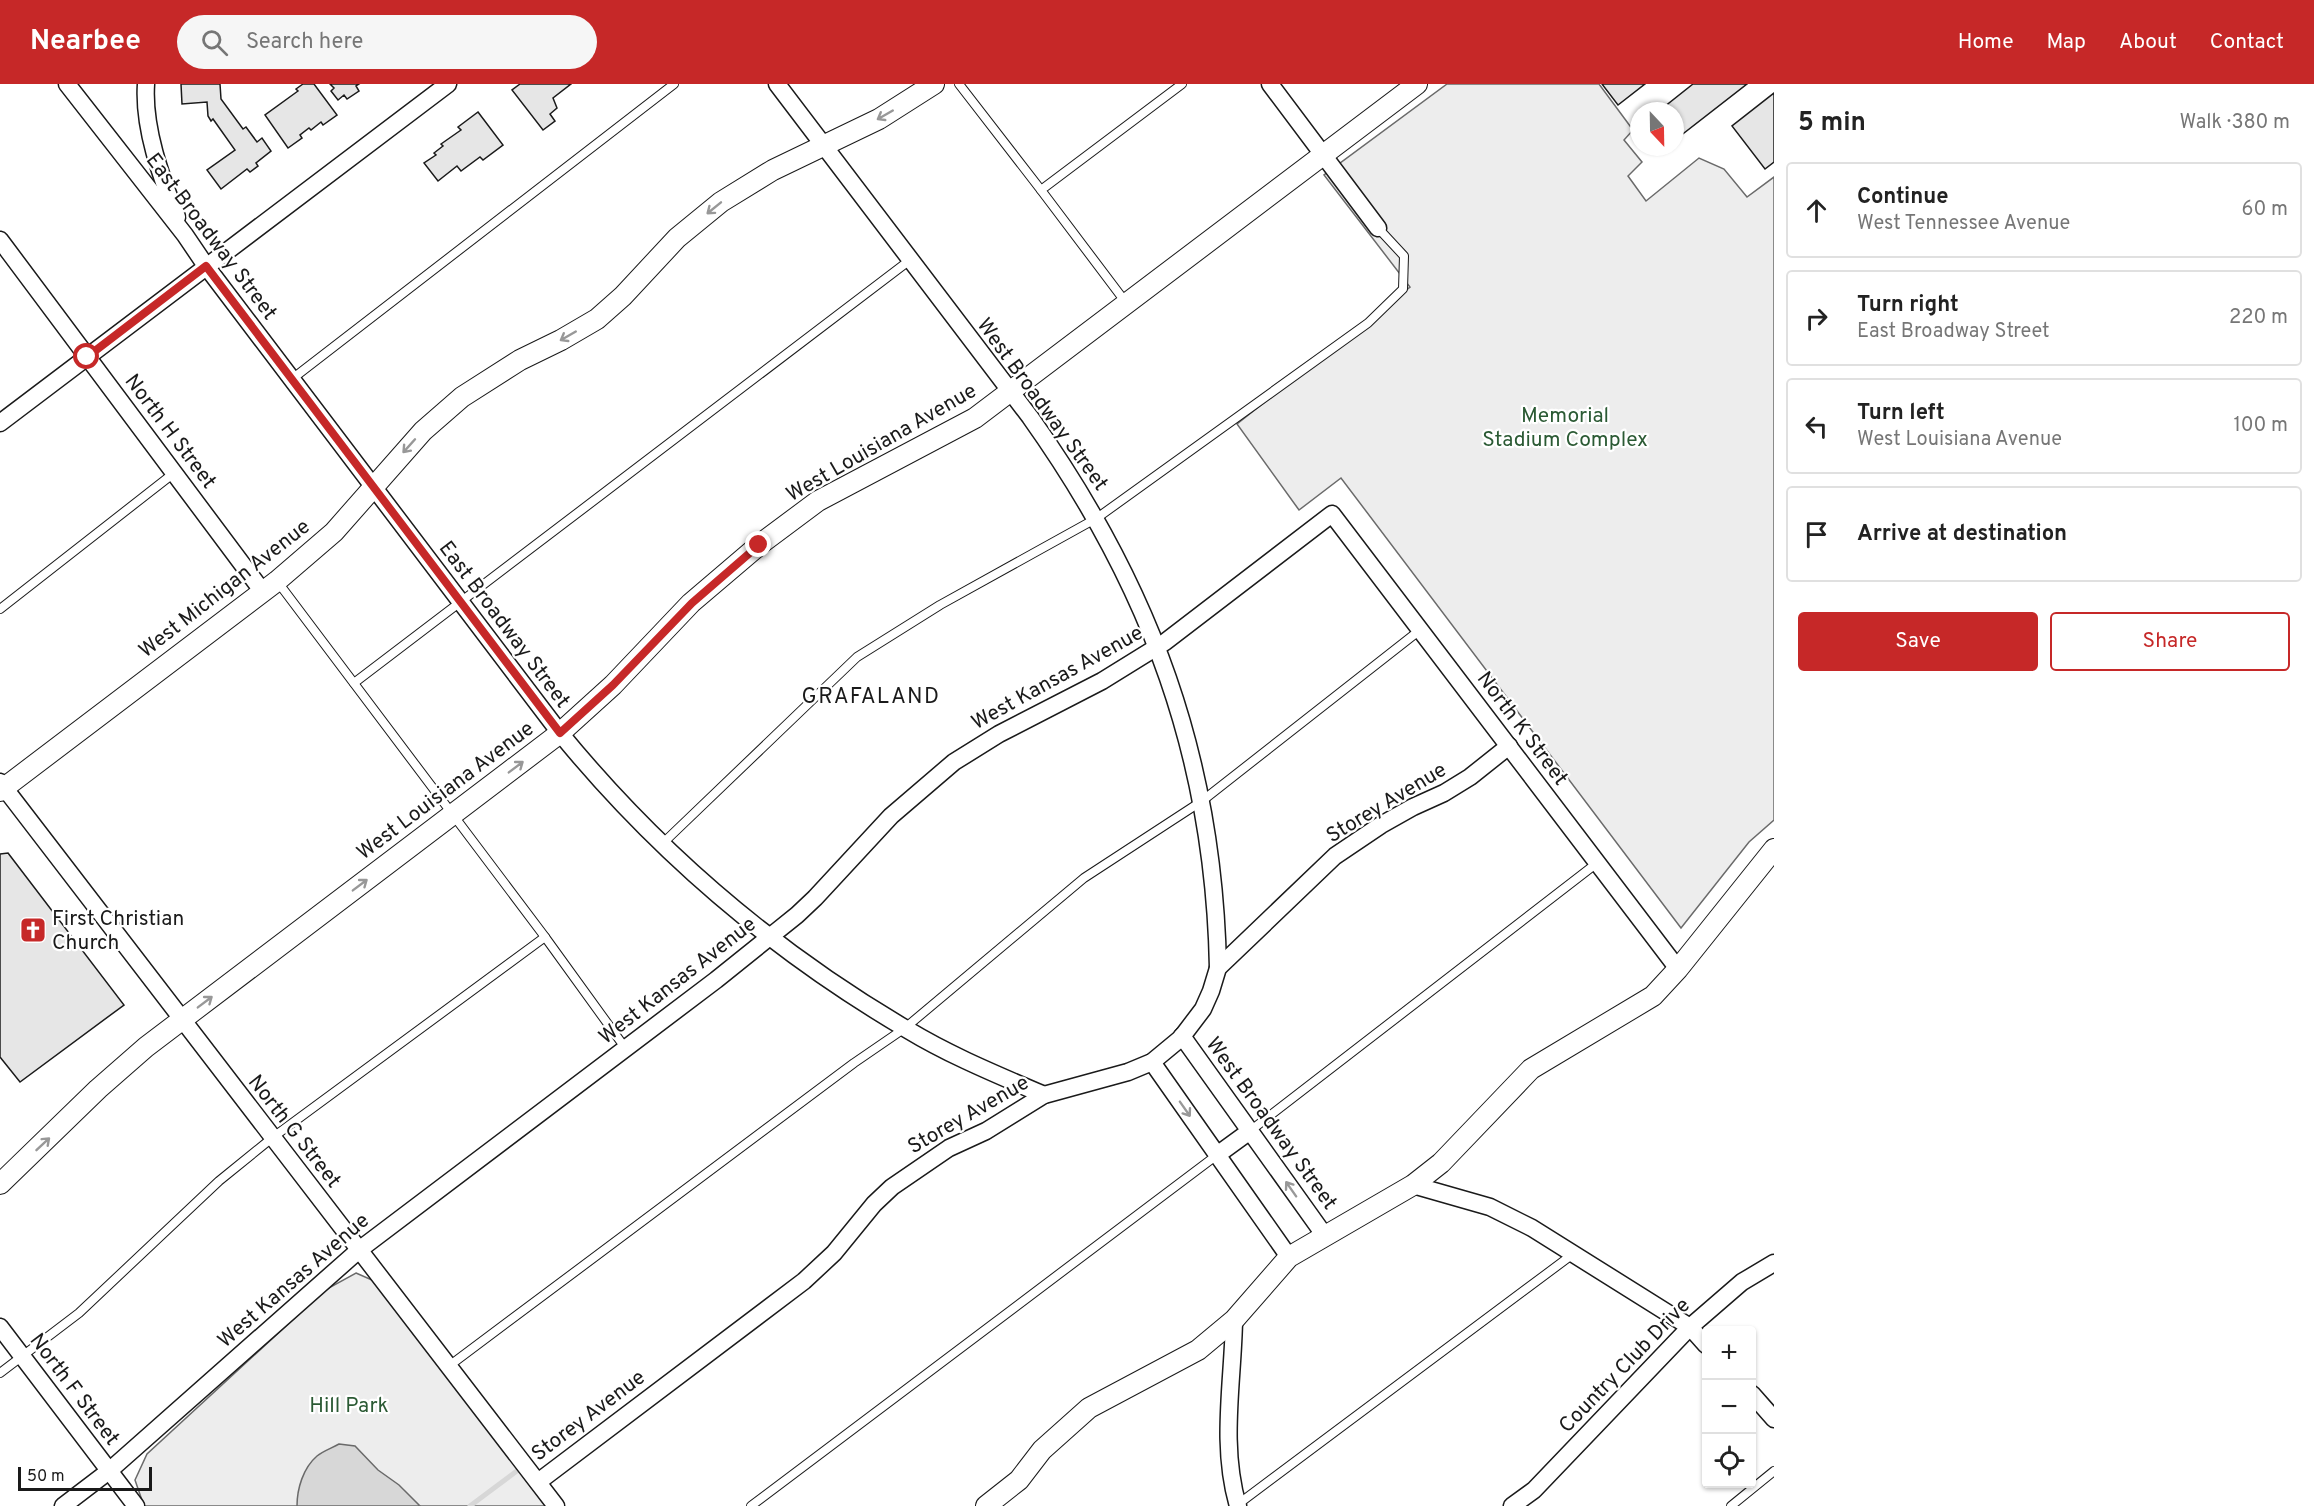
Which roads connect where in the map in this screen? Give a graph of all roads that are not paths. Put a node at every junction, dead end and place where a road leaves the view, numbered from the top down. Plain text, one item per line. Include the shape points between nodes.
1 (68, 84) edge
2 (146, 84) edge
3 (448, 84) edge
4 (674, 84) edge
5 (777, 84) edge
6 (933, 84) edge
7 (959, 84) edge
8 (1182, 84) edge
9 (1270, 84) edge
10 (1417, 84) edge
11 (823, 146) junction
12 (1324, 155) junction
13 (1041, 190) junction
14 (1378, 228) joint
15 (185, 235) junction
16 (1, 244) edge
17 (910, 260) junction
18 (206, 266) junction
19 (1127, 304) junction
20 (87, 357) junction
21 (292, 379) junction
22 (1010, 392) junction
23 (0, 423) edge
24 (174, 473) junction
25 (373, 486) junction
26 (1332, 514) joint
27 (1097, 518) junction
28 (270, 586) junction
29 (460, 601) junction
30 (0, 609) edge
31 (1420, 630) junction
32 (1157, 648) junction
33 (354, 683) junction
34 (560, 733) junction
35 (1509, 746) junction
36 (2, 787) edge
37 (1202, 801) junction
38 (453, 815) junction
39 (661, 845) junction
40 (1774, 849) edge
41 (1597, 863) junction
42 (769, 937) junction
43 (545, 938) junction
44 (1218, 968) junction
45 (1678, 969) junction
46 (181, 1020) junction
47 (905, 1028) junction
48 (1182, 1036) junction
49 (626, 1048) junction
50 (1152, 1062) junction
51 (1044, 1095) junction
52 (1250, 1131) junction
53 (272, 1138) junction
54 (1217, 1155) junction
55 (0, 1184) edge
56 (1413, 1185) junction
57 (1325, 1236) junction
58 (359, 1250) junction
59 (1573, 1254) junction
60 (1289, 1257) junction
61 (1774, 1263) edge
62 (1234, 1320) junction
63 (0, 1327) edge
64 (1690, 1328) junction
65 (1702, 1340) edge
66 (22, 1356) junction
67 (449, 1366) junction
68 (0, 1374) edge
69 (1756, 1399) edge
70 (1774, 1419) edge
71 (109, 1471) junction
72 (1774, 1471) edge
73 (538, 1482) junction
74 (63, 1506) edge
75 (136, 1506) edge
76 (556, 1506) edge
77 (751, 1506) edge
78 (986, 1506) edge
79 (1237, 1506) edge
80 (1512, 1506) edge
81 (1731, 1506) edge

1 - 15 street, East Broadway Street
2 - 15 street via 155,149
3 - 18 street
4 - 21 lane
5 - 11 street, West Broadway Street
6 -> 11 street, West Michigan Avenue via 879,119
7 - 13 lane
8 - 13 lane
9 - 12 street
10 - 12 street, West Louisiana Avenue
11 - 17 street, West Broadway Street
11 -> 25 street, West Michigan Avenue via 773,170 721,202 677,238 597,319 520,360 462,397 423,431
12 - 14 street
12 - 19 street, West Louisiana Avenue
13 - 19 lane
14 - 27 lane via 1404,256 1403,289 1368,323
15 - 18 street, East Broadway Street
16 - 20 street, North H Street
17 - 22 street, West Broadway Street
17 - 29 lane
18 - 20 street
18 - 21 street, East Broadway Street
19 - 22 street, West Louisiana Avenue
20 - 23 street
20 - 24 street, North H Street
21 - 25 street, East Broadway Street
22 - 27 street, West Broadway Street via 1069,472
22 - 34 street, West Louisiana Avenue via 940,438 818,501 759,545 692,603
24 - 28 street, North H Street
24 - 30 lane
25 - 28 street, West Michigan Avenue via 334,532
25 - 29 street, East Broadway Street
26 - 31 street, North K Street
26 - 32 street, West Kansas Avenue
27 - 32 street, West Broadway Street
27 - 39 lane via 940,605 857,657
28 - 33 lane
28 - 36 street, West Michigan Avenue
29 - 33 lane
29 - 34 street, East Broadway Street
31 - 35 street, North K Street
31 - 37 lane
32 - 37 street, West Broadway Street via 1184,724
32 - 42 street, West Kansas Avenue via 954,762 891,816 815,898
33 - 38 lane
38 -> 34 street, West Louisiana Avenue
34 - 39 street, East Broadway Street
35 - 41 street, North K Street
35 - 44 street, Storey Avenue via 1470,777 1381,825 1335,856
36 - 46 street, North G Street
37 - 44 street, West Broadway Street via 1216,902
37 - 47 lane via 1084,878
38 - 43 lane
46 -> 38 street, West Louisiana Avenue
39 - 42 street, East Broadway Street
40 - 45 street
41 - 45 street, North K Street
41 - 52 lane
42 - 47 street, East Broadway Street via 836,987
42 - 49 street, West Kansas Avenue
43 - 49 lane
43 - 53 lane
44 - 48 street, Storey Avenue via 1203,1010
45 - 56 street via 1653,996 1531,1068 1441,1163
46 - 53 street, North G Street
55 -> 46 street, West Louisiana Avenue via 104,1083
47 - 51 street, East Broadway Street via 1001,1078
47 - 67 lane
48 - 50 street, Storey Avenue
48 - 52 street, West Broadway Street
49 - 58 street, West Kansas Avenue
50 - 51 street, Storey Avenue
50 -> 54 street
51 - 73 street, Storey Avenue via 986,1131 949,1148 892,1187 804,1281
52 - 54 street
57 -> 52 street, West Broadway Street
53 - 58 street, North G Street
53 - 66 lane via 219,1181 79,1313
54 - 60 street
54 - 77 lane
56 - 57 street
56 - 59 street via 1490,1207
57 - 60 street
58 - 67 street, North G Street
58 - 71 street, West Kansas Avenue
59 - 64 street
59 - 79 lane
60 - 62 street
61 - 64 street, Country Club Drive via 1742,1282
62 - 78 street via 1198,1350 1089,1408 1042,1450 1019,1480
62 - 79 street via 1228,1413 1231,1482
63 - 66 street, North F Street
64 - 65 street
64 - 80 street, Country Club Drive via 1534,1490
66 - 68 lane
66 - 71 street, North F Street
67 - 73 street, North G Street
69 - 70 street
71 - 74 street, West Kansas Avenue
71 - 75 street, North F Street
72 - 81 lane
73 - 76 street, North G Street

